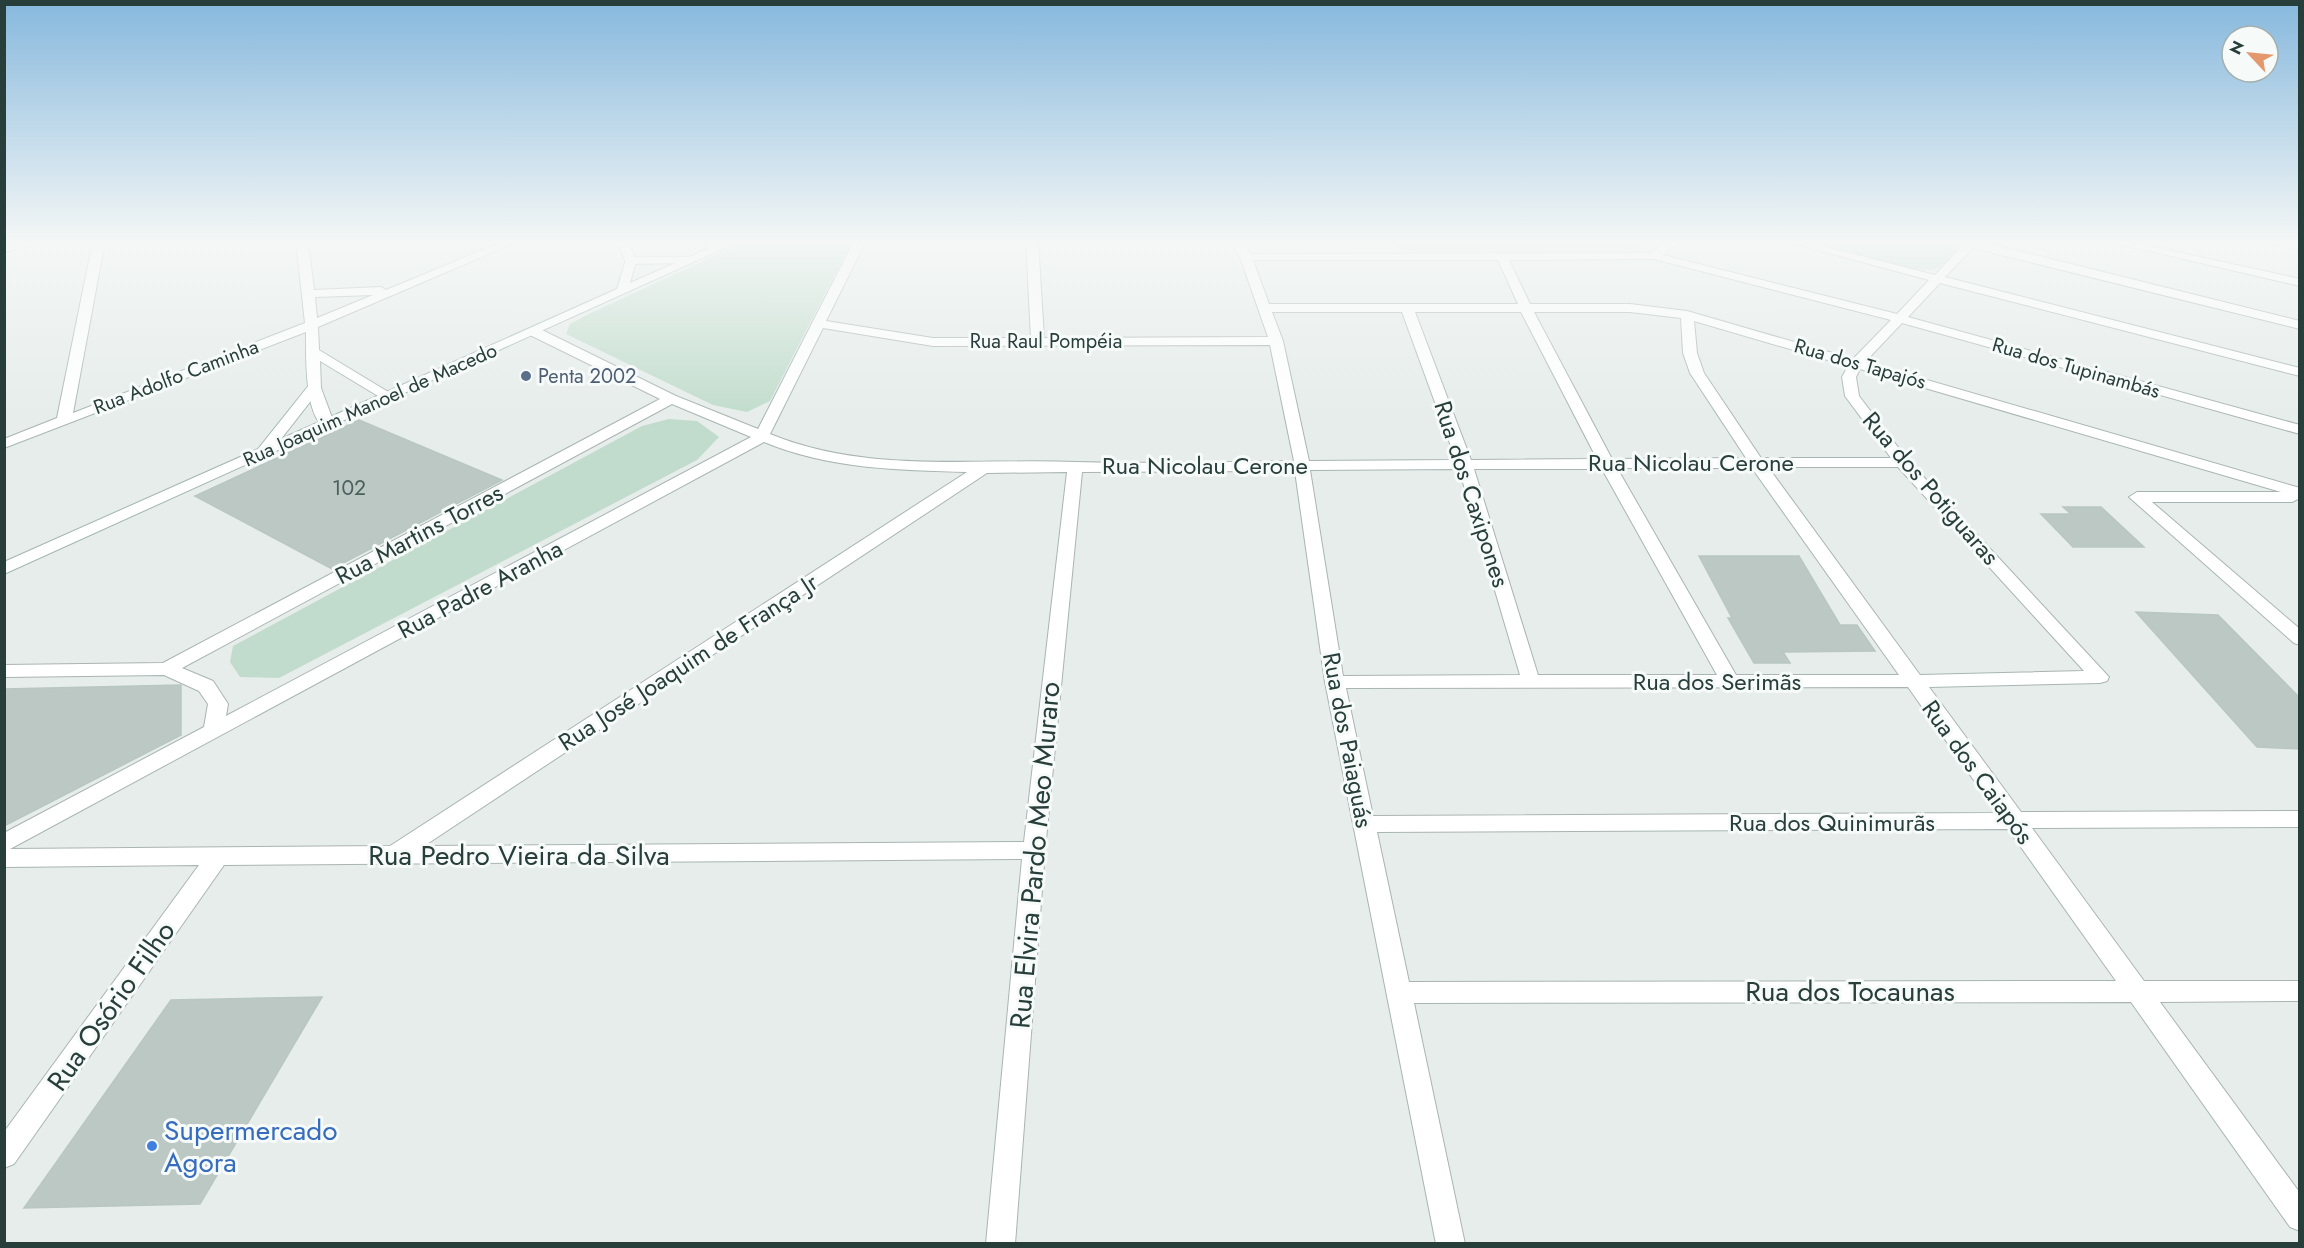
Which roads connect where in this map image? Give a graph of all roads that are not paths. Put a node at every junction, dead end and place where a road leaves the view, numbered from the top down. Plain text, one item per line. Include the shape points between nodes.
1 (88, 299) edge
2 (309, 299) edge
3 (372, 299) edge
4 (606, 299) edge
5 (830, 299) edge
6 (1036, 299) edge
7 (1263, 299) edge
8 (1521, 299) edge
9 (1823, 299) edge
10 (1915, 299) edge
11 (2014, 299) edge
12 (2197, 299) edge
13 (1266, 308) junction
14 (1407, 308) junction
15 (1525, 309) junction
16 (1687, 315) junction
17 (1897, 318) junction
18 (818, 323) junction
19 (312, 325) junction
20 (2300, 325) edge
21 (536, 332) junction
22 (1038, 340) junction
23 (1276, 341) junction
24 (314, 352) junction
25 (1857, 363) junction
26 (2300, 372) edge
27 (314, 388) junction
28 (388, 396) junction
29 (671, 399) junction
30 (64, 420) junction
31 (327, 423) junction
32 (2300, 430) edge
33 (761, 438) junction
34 (4, 444) edge
35 (263, 452) junction
36 (1606, 462) junction
37 (1756, 462) junction
38 (1902, 462) junction
39 (1302, 465) junction
40 (1465, 465) junction
41 (1075, 466) junction
42 (984, 468) junction
43 (2300, 495) edge
44 (4, 569) edge
45 (2300, 639) edge
46 (166, 669) junction
47 (4, 671) edge
48 (2100, 677) joint
49 (1531, 681) junction
50 (1730, 681) junction
51 (1913, 681) junction
52 (1335, 682) junction
53 (213, 731) junction
54 (2300, 819) edge
55 (2013, 822) junction
56 (1365, 824) junction
57 (4, 843) edge
58 (1034, 850) junction
59 (392, 856) junction
60 (217, 857) junction
61 (4, 858) edge
62 (2134, 990) junction
63 (2300, 991) edge
64 (1400, 993) junction
65 (4, 1155) edge
66 (2300, 1217) edge
67 (1000, 1244) edge
68 (1451, 1244) edge

1 - 30 street
2 - 19 street
3 - 19 street, Rua Adolfo Caminha
4 - 21 street, Rua Joaquim Manoel de Macedo
5 - 18 street
6 - 22 street
7 - 13 street, Rua dos Paiaguás
8 - 15 street
9 - 17 street, Rua dos Tupinambás
10 - 17 street, Rua dos Potiguaras
11 - 26 street
12 - 20 street
13 - 14 street, Rua dos Tapajós
13 - 23 street, Rua dos Paiaguás
14 - 15 street, Rua dos Tapajós
14 - 40 street, Rua dos Caxipones
15 - 16 street, Rua dos Tapajós via 1630,308
15 - 36 street
16 - 25 street, Rua dos Tapajós
16 - 37 street, Rua dos Caiapós via 1696,374
17 - 25 street, Rua dos Potiguaras
17 - 32 street, Rua dos Tupinambás
18 - 22 street, Rua Raul Pompéia via 933,342
18 - 33 street
19 - 24 street
19 - 30 street, Rua Adolfo Caminha
21 - 28 street, Rua Joaquim Manoel de Macedo
21 - 29 street, Rua Nicolau Cerone
22 - 23 street, Rua Raul Pompéia
23 - 39 street, Rua dos Paiaguás
24 - 27 street
24 - 28 street
25 - 38 street, Rua dos Potiguaras via 1849,377 1852,396
25 - 43 street, Rua dos Tapajós
27 - 31 street
27 - 35 street
28 - 31 street, Rua Joaquim Manoel de Macedo
29 - 33 street, Rua Nicolau Cerone
29 - 46 street, Rua Martins Torres
30 - 34 street, Rua Adolfo Caminha
31 - 35 street, Rua Joaquim Manoel de Macedo
33 - 42 street, Rua Nicolau Cerone via 838,459
33 - 53 street, Rua Padre Aranha
35 - 44 street, Rua Joaquim Manoel de Macedo
36 - 37 street, Rua Nicolau Cerone
36 - 40 street, Rua Nicolau Cerone
36 - 50 street
37 - 38 street, Rua Nicolau Cerone
37 - 51 street, Rua dos Caiapós
38 - 48 street, Rua dos Potiguaras
39 - 40 street, Rua Nicolau Cerone
39 - 41 street, Rua Nicolau Cerone
39 - 52 street, Rua dos Paiaguás
40 - 49 street, Rua dos Caxipones
41 - 42 street, Rua Nicolau Cerone
41 - 58 street, Rua Elvira Pardo Meo Muraro
42 - 59 street, Rua José Joaquim de França Jr
43 - 45 street via 2137,496
46 - 47 street
46 - 53 street via 206,686 218,704
48 - 51 street, Rua dos Serimãs
49 - 50 street, Rua dos Serimãs
49 - 52 street, Rua dos Serimãs
50 - 51 street, Rua dos Serimãs
51 - 55 street, Rua dos Caiapós
52 - 56 street, Rua dos Paiaguás
53 - 57 street, Rua Padre Aranha
54 - 55 street, Rua dos Quinimurãs
55 - 56 street, Rua dos Quinimurãs
55 - 62 street, Rua dos Caiapós
56 - 64 street, Rua dos Paiaguás
58 - 59 street, Rua Pedro Vieira da Silva
58 - 67 street, Rua Elvira Pardo Meo Muraro
59 - 60 street, Rua Pedro Vieira da Silva
60 - 61 street, Rua Pedro Vieira da Silva
60 - 65 street, Rua Osório Filho
62 - 63 street, Rua dos Tocaunas
62 - 64 street, Rua dos Tocaunas
62 - 66 street, Rua dos Caiapós
64 - 68 street, Rua dos Paiaguás

